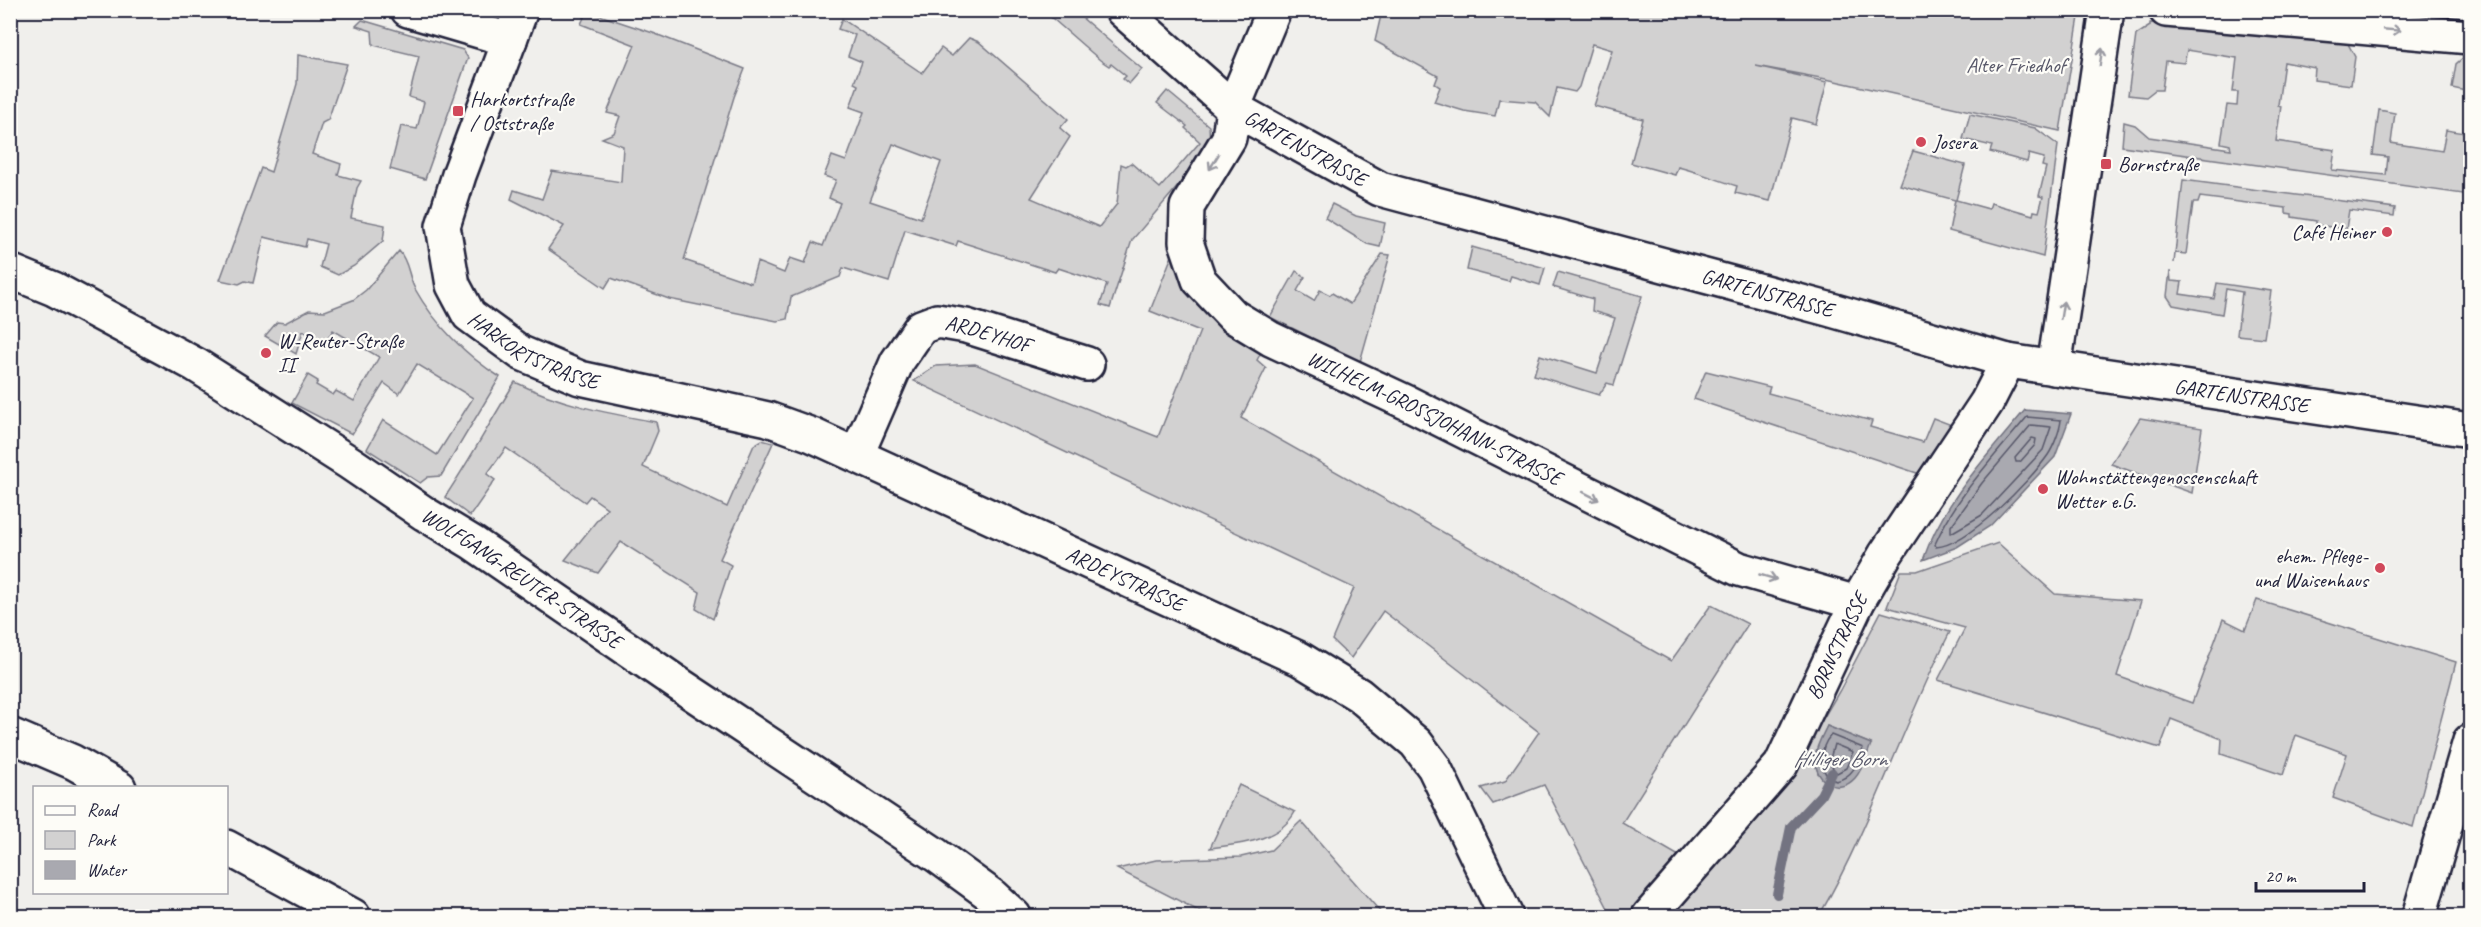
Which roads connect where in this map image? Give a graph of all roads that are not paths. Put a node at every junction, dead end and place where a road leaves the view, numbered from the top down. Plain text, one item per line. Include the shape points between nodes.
1 (408, 10) edge
2 (521, 10) edge
3 (1122, 10) edge
4 (1274, 10) edge
5 (2107, 10) edge
6 (2166, 10) edge
7 (2470, 37) edge
8 (510, 40) junction
9 (1233, 108) junction
10 (10, 270) edge
11 (2008, 362) junction
12 (1086, 364) dead end
13 (2054, 368) junction
14 (632, 391) joint
15 (2470, 430) edge
16 (857, 454) junction
17 (1857, 603) junction
18 (10, 735) edge
19 (2470, 741) edge
20 (115, 786) edge
21 (228, 848) edge
22 (353, 916) edge
23 (1014, 916) edge
24 (1506, 916) edge
25 (1649, 916) edge
26 (2419, 916) edge

1 - 8 street
2 - 8 street, HARKORTSTRASSE
3 - 9 street, GARTENSTRASSE
4 - 9 street, WILHELM-GROSSJOHANN-STRASSE
13 -> 5 street
6 -> 7 street
8 - 14 street, HARKORTSTRASSE via 443,226 453,285 470,315 521,353 580,378
9 - 11 street, GARTENSTRASSE via 1380,189 1828,309
9 -> 17 street, WILHELM-GROSSJOHANN-STRASSE via 1229,138 1186,207 1186,242 1199,280 1233,316 1271,339 1739,569
10 - 23 street, WOLFGANG-REUTER-STRASSE via 54,289 196,365 350,463 936,855
11 - 13 street, GARTENSTRASSE
11 - 17 street, BORNSTRASSE via 1992,395
12 - 16 street, ARDEYHOF via 966,326 937,321 921,327 909,342
13 - 15 street, GARTENSTRASSE
14 - 16 street, ARDEYSTRASSE via 768,419
16 - 24 street, ARDEYSTRASSE via 1268,643 1359,695 1416,744 1434,767
17 - 25 street, BORNSTRASSE via 1781,765
18 - 20 street via 73,762
19 - 26 street
21 - 22 street

